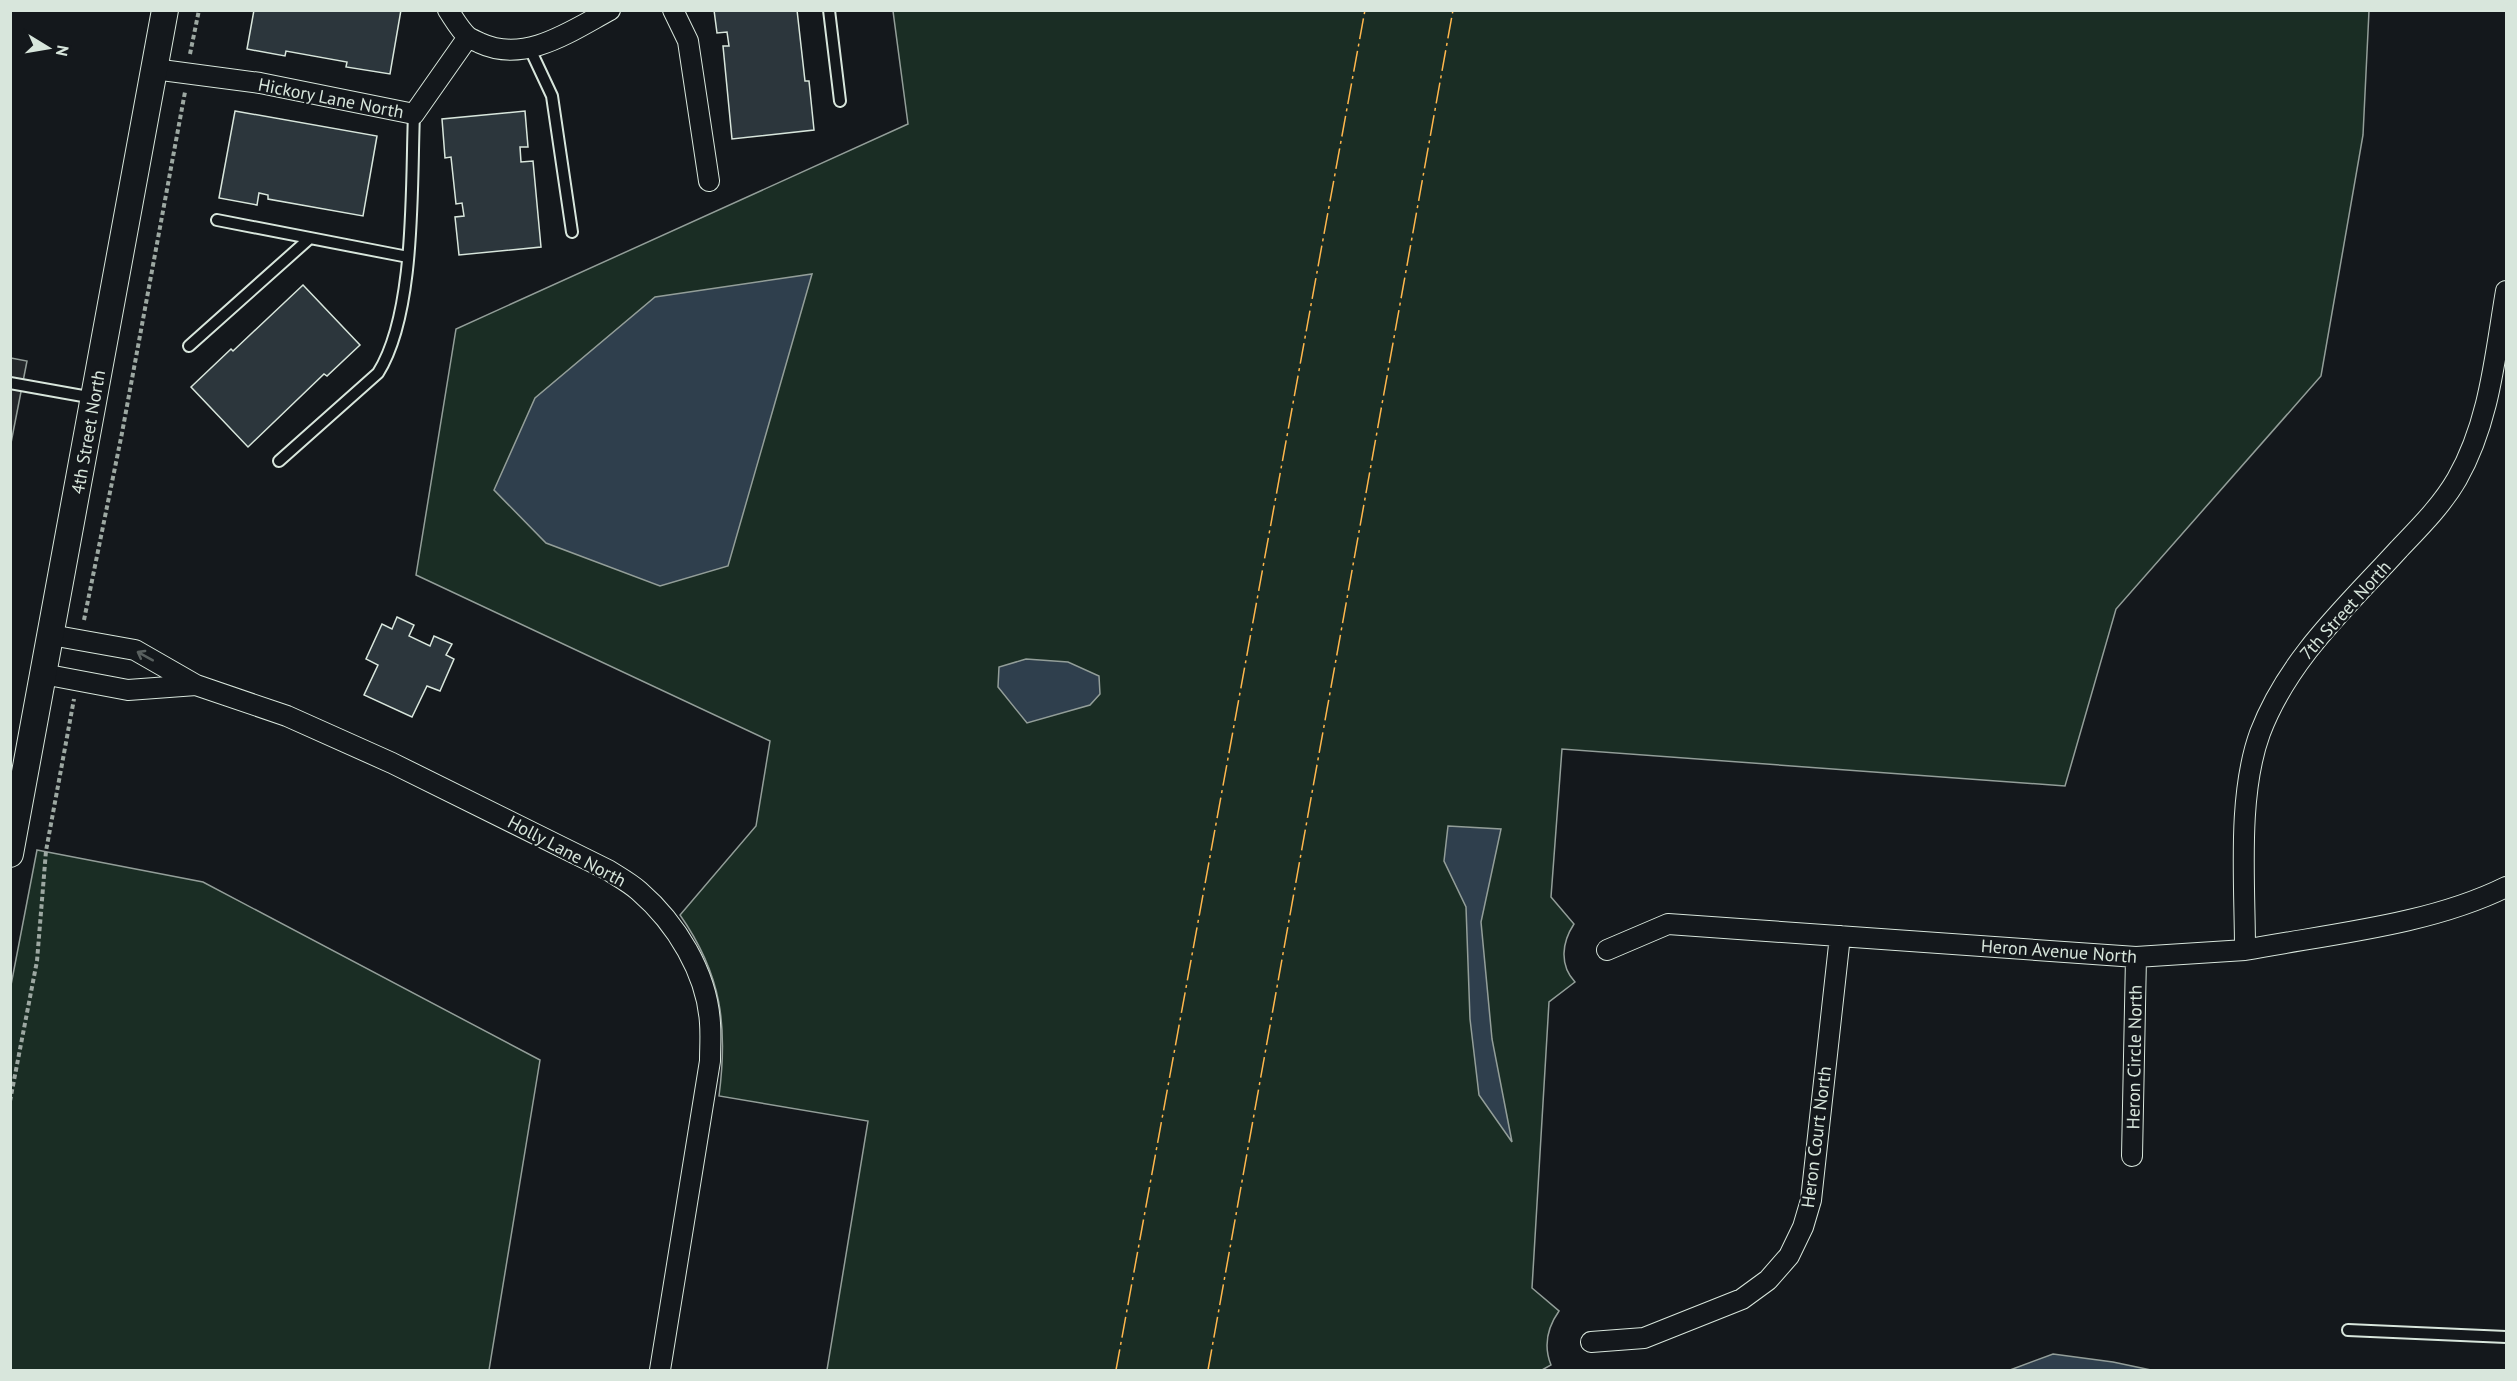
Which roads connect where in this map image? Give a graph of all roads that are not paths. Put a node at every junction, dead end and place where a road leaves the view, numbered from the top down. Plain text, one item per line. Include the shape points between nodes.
1 (165, 10) edge
2 (448, 10) edge
3 (610, 10) edge
4 (673, 10) edge
5 (829, 10) edge
6 (468, 37) junction
7 (530, 49) junction
8 (154, 69) junction
9 (840, 101) dead end
10 (414, 114) junction
11 (709, 181) dead end
12 (217, 220) dead end
13 (572, 232) dead end
14 (310, 238) junction
15 (408, 257) junction
16 (2506, 297) edge
17 (189, 346) dead end
18 (10, 383) edge
19 (94, 398) junction
20 (279, 461) dead end
21 (51, 635) junction
22 (44, 674) junction
23 (196, 685) junction
24 (10, 854) edge
25 (2506, 887) edge
26 (1840, 936) junction
27 (1607, 950) dead end
28 (2245, 950) junction
29 (2136, 957) junction
30 (2132, 1156) dead end
31 (2348, 1330) dead end
32 (2506, 1336) edge
33 (1591, 1342) dead end
34 (660, 1371) edge

1 - 8 street, 4th Street North
2 - 6 street
3 - 7 street
4 - 11 street via 688,41
5 - 9 lane
6 - 7 street via 491,48
6 - 10 street, Hickory Lane North
7 - 13 lane via 552,96
8 - 10 street, Hickory Lane North via 260,83
8 - 19 street, 4th Street North
10 - 15 lane
12 - 14 lane
14 - 15 lane
14 - 17 lane
15 - 20 lane via 388,356 378,373
16 - 28 street, 7th Street North via 2485,412 2456,480 2433,514 2314,641 2282,688 2260,733 2246,806
18 - 19 lane
19 - 21 street, 4th Street North
21 - 22 street, 4th Street North
23 -> 21 street, Holly Lane North via 135,650
22 - 23 street, Holly Lane North via 128,690
22 - 24 street, 4th Street North
23 - 34 street, Holly Lane North via 287,716 392,763 608,870 638,890 686,948 702,983 710,1022 710,1061
25 - 28 street, Heron Avenue North via 2435,915
26 - 27 street, Heron Avenue North via 1668,924
26 - 29 street, Heron Avenue North
26 - 33 street, Heron Court North via 1810,1200 1790,1257 1742,1299 1644,1338
28 - 29 street, Heron Avenue North
29 - 30 street, Heron Circle North
31 - 32 lane

